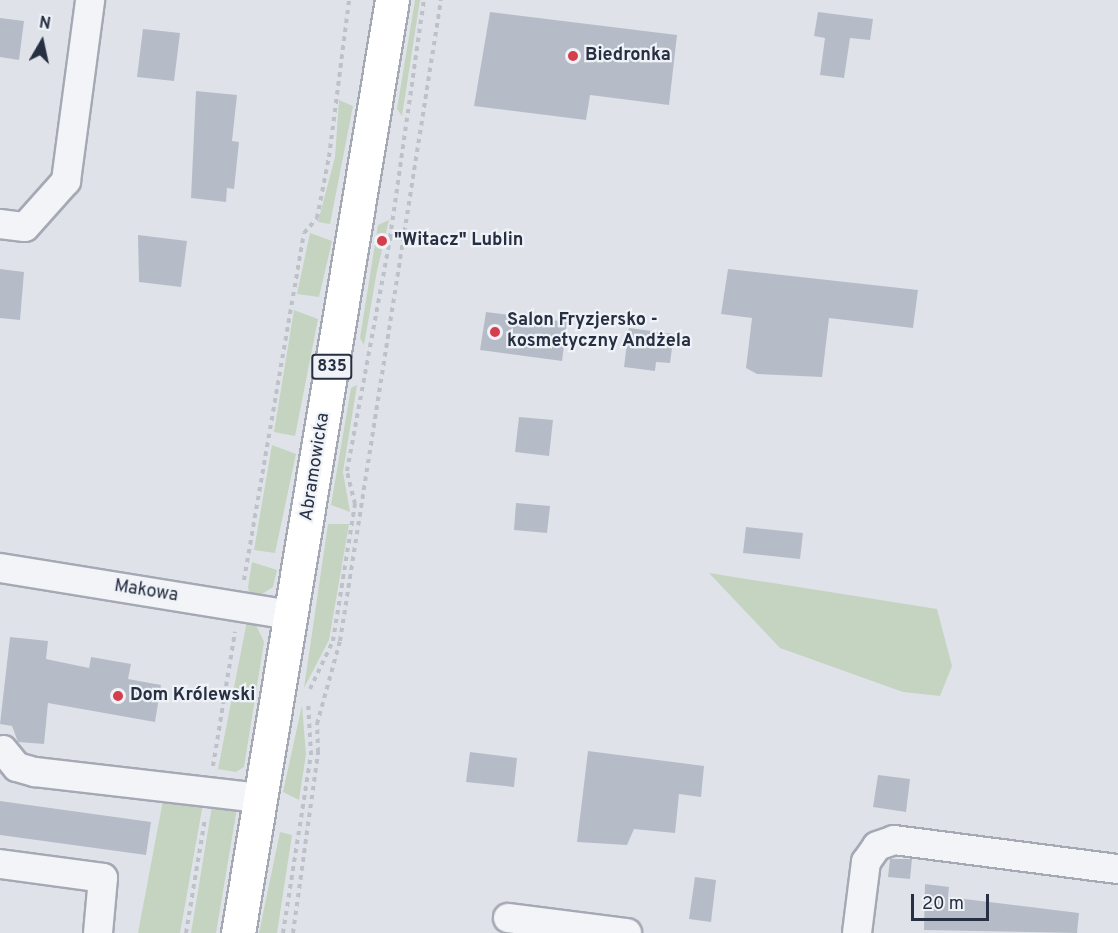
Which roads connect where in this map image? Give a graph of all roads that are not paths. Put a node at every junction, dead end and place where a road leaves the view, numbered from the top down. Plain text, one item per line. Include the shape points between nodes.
1 (90, 0) edge
2 (392, 0) edge
3 (0, 224) edge
4 (0, 568) edge
5 (291, 615) junction
6 (3, 750) dead end
7 (260, 798) junction
8 (0, 864) edge
9 (1118, 869) edge
10 (508, 918) dead end
11 (98, 933) edge
12 (238, 933) edge
13 (627, 933) edge
14 (857, 933) edge

1 - 3 street via 66,181 25,227
2 - 5 main road, Abramowicka / 835
4 - 5 street, Makowa
5 - 7 main road, Abramowicka / 835
6 - 7 street via 17,767 35,772
7 - 12 main road, Abramowicka / 835
8 - 11 street via 103,879
9 - 14 street via 894,840 877,846 867,862
10 - 13 street

